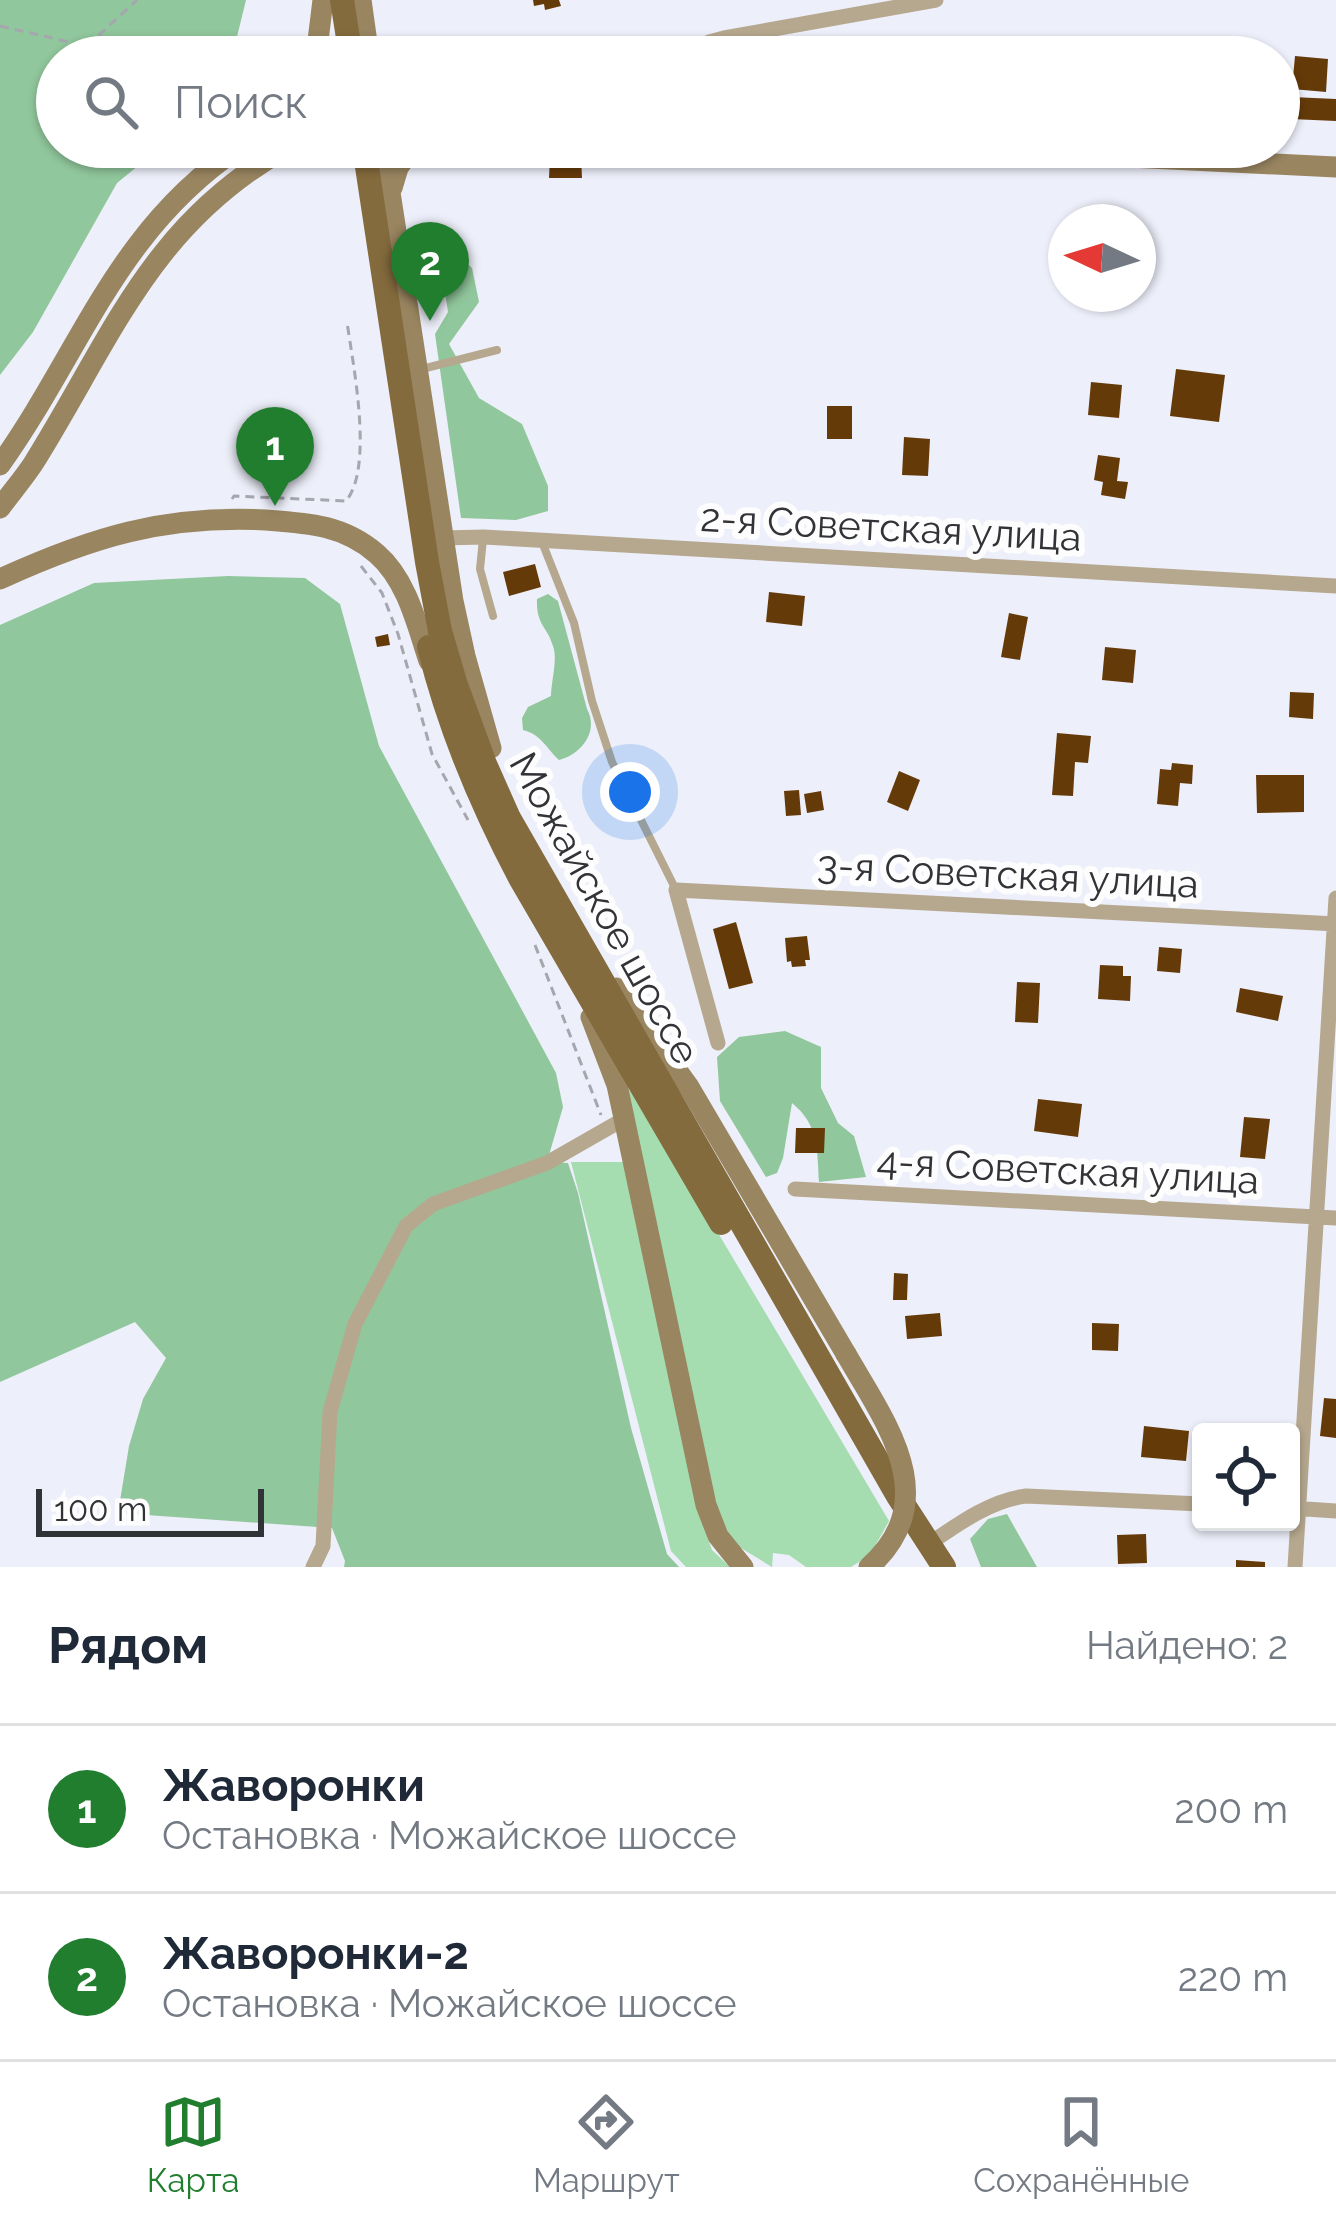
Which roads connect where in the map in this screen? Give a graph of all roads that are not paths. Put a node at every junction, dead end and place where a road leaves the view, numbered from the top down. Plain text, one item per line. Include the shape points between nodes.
1 (324, 0) edge
2 (342, 0) edge
3 (935, 0) edge
4 (319, 36) edge
5 (330, 36) edge
6 (348, 36) edge
7 (735, 36) edge
8 (1300, 165) edge
9 (1336, 167) edge
10 (214, 168) edge
11 (256, 168) edge
12 (351, 168) edge
13 (367, 168) edge
14 (386, 168) edge
15 (399, 168) edge
16 (391, 200) junction
17 (497, 350) dead end
18 (417, 370) junction
19 (0, 465) edge
20 (3, 502) edge
21 (484, 537) junction
22 (442, 538) junction
23 (541, 541) junction
24 (0, 579) edge
25 (1336, 586) edge
26 (493, 616) dead end
27 (439, 688) junction
28 (538, 872) junction
29 (676, 890) junction
30 (1336, 898) edge
31 (1335, 924) edge
32 (548, 928) junction
33 (718, 1043) dead end
34 (614, 1124) junction
35 (795, 1189) dead end
36 (1315, 1216) junction
37 (1336, 1217) edge
38 (1300, 1425) edge
39 (1192, 1504) edge
40 (1300, 1509) edge
41 (1336, 1511) edge
42 (1294, 1531) edge
43 (927, 1555) edge
44 (313, 1567) edge
45 (743, 1567) edge
46 (869, 1567) edge
47 (944, 1567) edge
48 (1294, 1567) edge

1 - 4 main road
1 - 5 main road
2 - 6 main road
3 - 7 street
8 - 9 main road
10 - 19 main road via 131,252
11 - 20 main road via 202,208 152,265
12 - 27 main road, Можайское шоссе via 412,566
13 - 28 main road, Можайское шоссе via 440,631 484,764
14 - 16 main road
15 - 16 main road
16 - 18 main road
17 - 18 lane
18 - 22 main road
21 - 22 street, 2-я Советская улица
21 - 23 street, 2-я Советская улица
21 - 26 lane via 480,569
22 - 28 main road via 479,710
23 - 25 street, 2-я Советская улица
23 - 29 lane via 574,623 612,762
24 - 27 main road via 134,528 173,522 335,528 392,570
27 - 32 main road, Можайское шоссе via 471,778
28 - 32 main road, Можайское шоссе
29 - 31 street, 3-я Советская улица
29 - 33 street
30 - 31 street
31 - 36 street
32 - 34 main road via 616,1085
32 - 43 main road, Можайское шоссе via 873,1484
32 - 46 main road, bridge via 689,1087 886,1422 906,1498 884,1554
34 - 44 street via 547,1163 434,1204 406,1226 355,1324 330,1412 322,1546
34 - 45 main road via 706,1505
35 - 36 street, 4-я Советская улица
36 - 37 street, 4-я Советская улица
36 - 38 street
39 - 43 street via 1010,1498 961,1522
40 - 41 street
42 - 48 street
43 - 47 main road, Можайское шоссе

